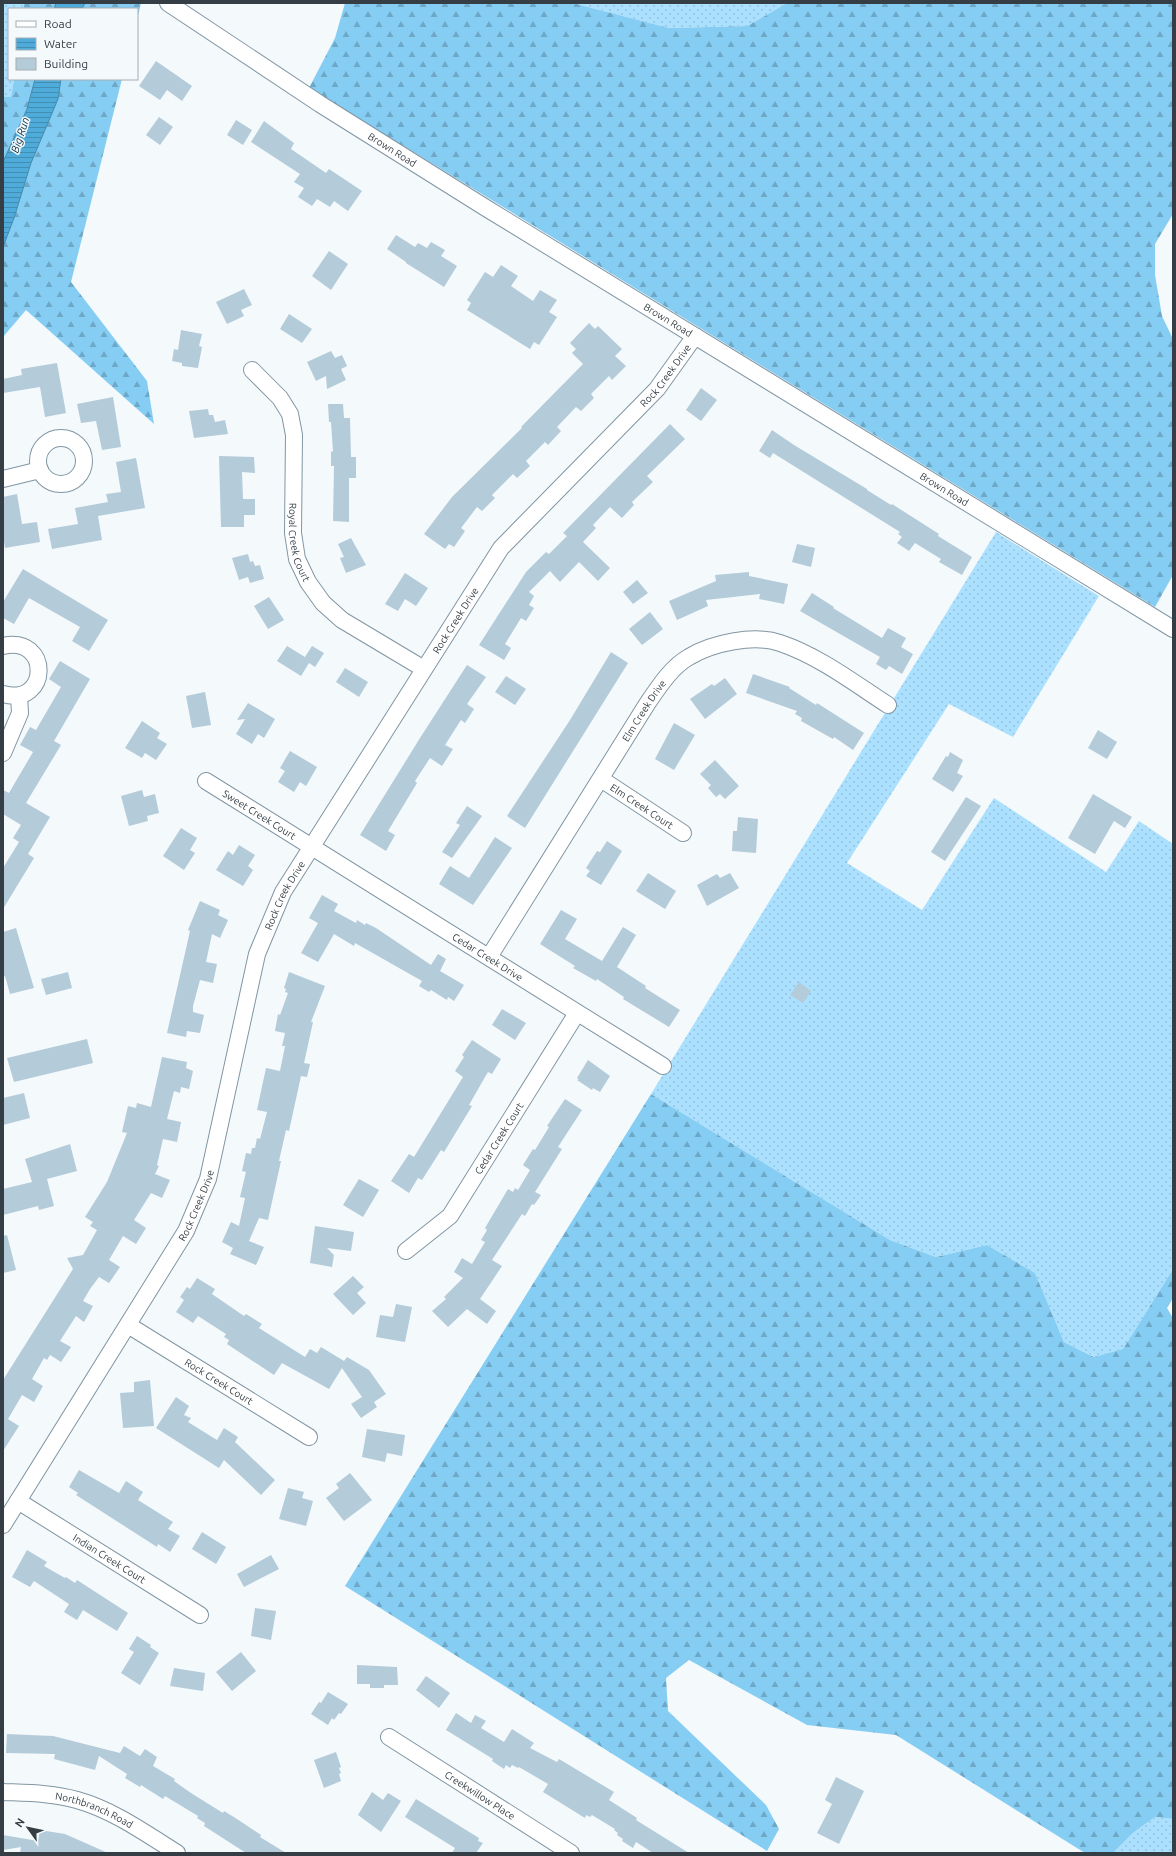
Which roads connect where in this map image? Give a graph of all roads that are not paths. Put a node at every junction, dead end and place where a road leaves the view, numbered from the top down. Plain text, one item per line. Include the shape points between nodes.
1 (168, 3) edge
2 (695, 336) junction
3 (252, 370) dead end
4 (40, 470) dead end
5 (3, 479) edge
6 (1173, 629) edge
7 (3, 646) edge
8 (424, 669) junction
9 (3, 694) edge
10 (19, 696) junction
11 (888, 705) dead end
12 (3, 753) edge
13 (600, 779) junction
14 (206, 780) dead end
15 (683, 833) dead end
16 (313, 846) junction
17 (489, 957) junction
18 (577, 1012) junction
19 (663, 1066) dead end
20 (406, 1251) dead end
21 (128, 1325) junction
22 (310, 1437) dead end
23 (18, 1501) junction
24 (3, 1525) edge
25 (200, 1615) dead end
26 (389, 1737) dead end
27 (3, 1792) edge
28 (177, 1853) edge
29 (571, 1853) edge

1 - 2 street, Brown Road via 320,104
2 - 6 street, Brown Road
2 - 8 street, Rock Creek Drive via 657,389 501,548
3 - 8 street, Royal Creek Court via 280,398 290,414 294,435 293,533 297,559 308,582 323,603 342,620
4 - 5 street
7 - 10 street via 12,644 24,647 38,662 38,679 34,687
8 - 16 street, Rock Creek Drive
9 - 10 street
10 - 12 street via 20,713
11 - 13 street, Elm Creek Drive via 809,655 779,642 748,639 718,645 688,657 665,678
13 - 15 street, Elm Creek Court
13 - 17 street, Elm Creek Drive
14 - 16 street, Sweet Creek Court
16 - 17 street, Cedar Creek Drive
16 - 21 street, Rock Creek Drive via 284,892 257,954 208,1179 186,1231
17 - 18 street, Cedar Creek Drive
18 - 19 street, Cedar Creek Drive
18 - 20 street, Cedar Creek Court via 450,1216
21 - 22 street, Rock Creek Court
21 - 23 street, Rock Creek Drive
23 - 24 street, Rock Creek Drive
23 - 25 street, Indian Creek Court
26 - 29 street, Creekwillow Place
27 - 28 street, Northbranch Road via 41,1793 76,1800 113,1814

